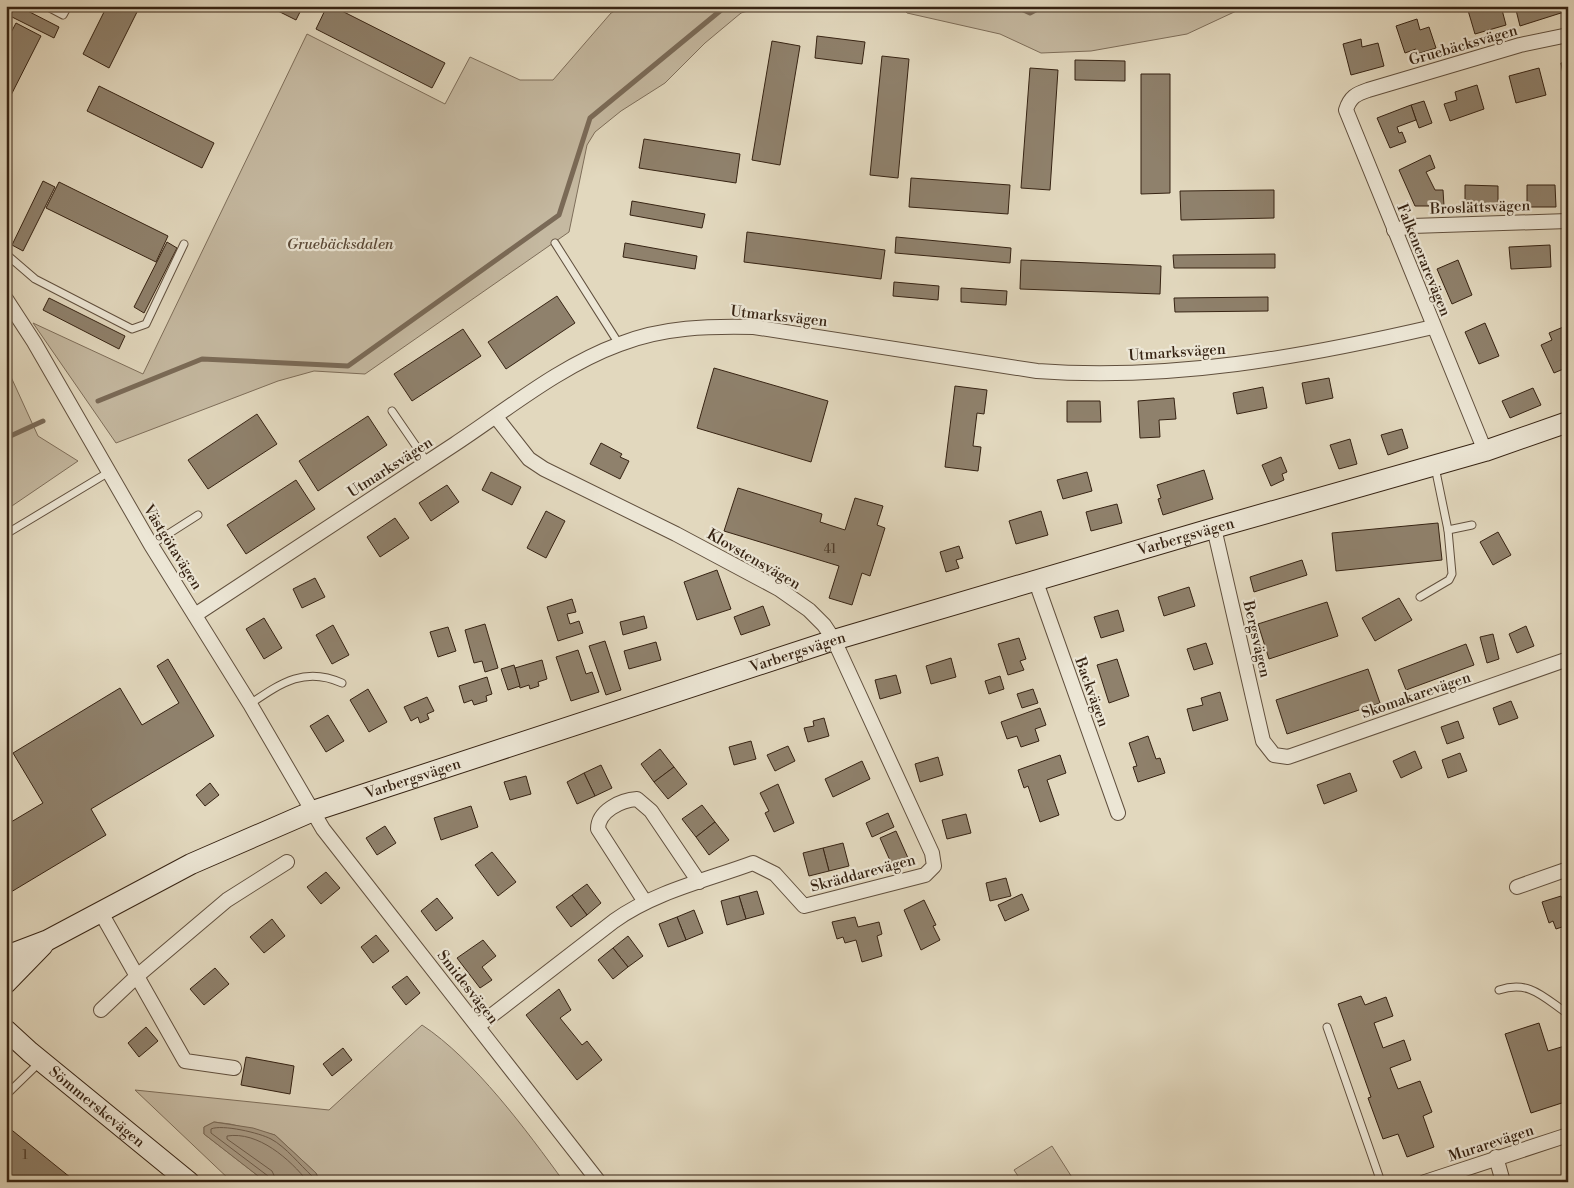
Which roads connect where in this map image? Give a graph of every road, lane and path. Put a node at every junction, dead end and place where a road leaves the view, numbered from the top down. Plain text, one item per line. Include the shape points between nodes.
1 (46, 6) edge
2 (68, 6) edge
3 (1568, 35) edge
4 (1368, 90) joint
5 (1568, 221) edge
6 (1394, 230) junction
7 (555, 243) dead end
8 (184, 244) dead end
9 (6, 254) edge
10 (6, 299) edge
11 (1433, 327) junction
12 (619, 344) junction
13 (392, 411) dead end
14 (496, 417) junction
15 (1568, 422) edge
16 (1485, 451) junction
17 (426, 462) junction
18 (1435, 464) junction
19 (109, 472) junction
20 (198, 515) dead end
21 (1472, 525) dead end
22 (1214, 528) junction
23 (1448, 530) junction
24 (6, 534) edge
25 (151, 545) junction
26 (1036, 582) junction
27 (1420, 597) dead end
28 (195, 615) junction
29 (834, 640) junction
30 (1568, 659) edge
31 (342, 683) dead end
32 (250, 704) junction
33 (1274, 755) joint
34 (313, 811) junction
35 (1118, 813) dead end
36 (287, 862) dead end
37 (934, 866) joint
38 (1568, 869) edge
39 (699, 882) junction
40 (1517, 887) dead end
41 (645, 902) junction
42 (100, 911) junction
43 (48, 940) junction
44 (6, 956) edge
45 (136, 977) junction
46 (6, 983) edge
47 (1499, 990) dead end
48 (101, 1010) dead end
49 (1568, 1014) edge
50 (478, 1026) junction
51 (1327, 1027) dead end
52 (6, 1030) edge
53 (41, 1061) junction
54 (234, 1068) dead end
55 (6, 1096) edge
56 (1568, 1135) edge
57 (1496, 1157) junction
58 (189, 1182) edge
59 (599, 1182) edge
60 (1381, 1182) edge
61 (1425, 1182) edge
62 (1503, 1182) edge

1 - 2 lane via 63,15
3 - 4 street, Gruebäcksvägen via 1520,45
4 - 6 street, Falkenerarevägen via 1355,94 1346,110
5 - 6 street, Broslättsvägen via 1412,226
6 - 11 street, Falkenerarevägen
7 - 12 lane
8 - 9 lane via 146,324 132,329 36,279
10 - 19 street, Västgötavägen
11 - 12 street, Utmarksvägen via 1257,361 1147,373 1078,374 1037,370 754,327 684,328
11 - 16 street, Falkenerarevägen
12 - 14 street, Utmarksvägen via 550,380
13 - 17 lane
14 - 17 street, Utmarksvägen
14 - 29 street, Klovstensvägen via 529,460 779,589 809,610
15 - 16 main road, Varbergsvägen
16 - 18 main road, Varbergsvägen
17 - 28 street, Utmarksvägen
18 - 22 main road, Varbergsvägen
18 - 23 lane
19 - 24 lane
19 - 25 street, Västgötavägen
20 - 25 lane
21 - 23 lane
22 - 26 main road, Varbergsvägen
22 - 33 street, Bergsvägen via 1263,741
23 - 27 lane via 1452,574 1449,580
25 - 28 street, Västgötavägen
26 - 29 main road, Varbergsvägen
26 - 35 street, Backvägen
28 - 32 street, Västgötavägen
29 - 34 main road, Varbergsvägen
29 - 37 street, Klovstensvägen via 932,853
30 - 33 street, Skomakarevägen via 1288,757
31 - 32 lane via 327,676 300,675
32 - 34 street, Västgötavägen
34 - 42 main road, Varbergsvägen via 191,864
34 - 50 street, Smidesvägen via 323,829
36 - 45 street via 227,900
37 - 39 street, Skräddarevägen via 925,875 804,906 775,874 753,863
38 - 40 street
39 - 41 street, Skräddarevägen
39 - 41 street via 652,811 637,799 630,800 602,816 598,829
41 - 50 street, Skräddarevägen via 614,921
42 - 43 main road, Varbergsvägen
42 - 45 street
43 - 44 main road, Varbergsvägen
43 - 46 main road, Varbergsvägen
45 - 48 street
45 - 54 street via 185,1060
47 - 49 lane via 1523,986
50 - 59 street, Smidesvägen
51 - 60 lane
52 - 53 main road, Sömmerskevägen
53 - 55 lane
53 - 58 main road, Sömmerskevägen
56 - 57 street, Murarevägen
57 - 61 street, Murarevägen
57 - 62 street

